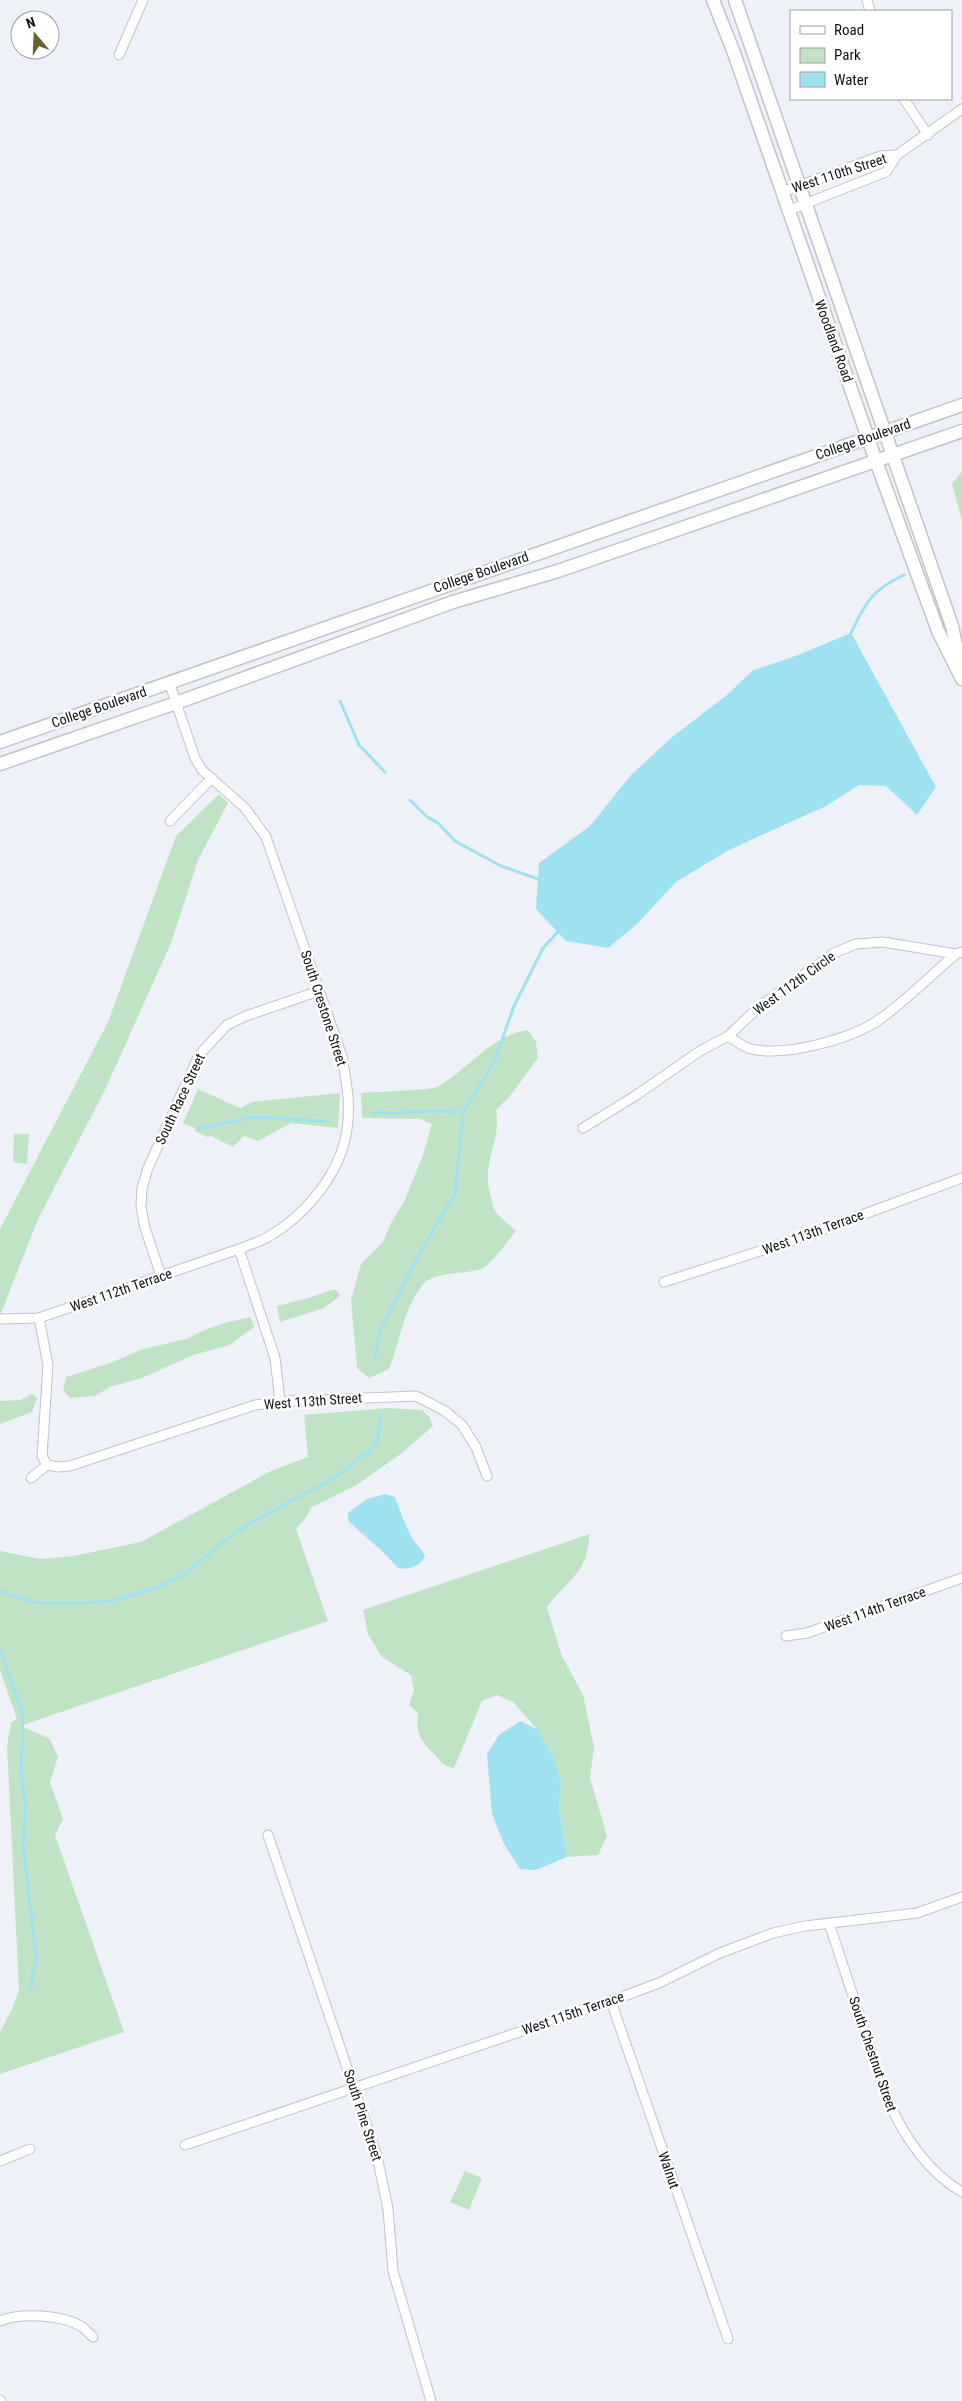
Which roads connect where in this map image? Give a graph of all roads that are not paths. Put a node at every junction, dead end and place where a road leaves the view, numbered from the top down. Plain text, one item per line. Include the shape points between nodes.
1 (143, 0) edge
2 (713, 0) edge
3 (735, 0) edge
4 (119, 55) dead end
5 (905, 100) edge
6 (962, 109) edge
7 (928, 135) junction
8 (898, 155) junction
9 (801, 186) junction
10 (782, 192) junction
11 (806, 204) junction
12 (787, 211) junction
13 (962, 405) edge
14 (962, 431) edge
15 (885, 432) junction
16 (868, 438) junction
17 (893, 455) junction
18 (876, 461) junction
19 (962, 674) edge
20 (962, 679) edge
21 (169, 682) junction
22 (176, 703) junction
23 (0, 742) edge
24 (0, 764) edge
25 (212, 778) junction
26 (170, 821) dead end
27 (959, 953) edge
28 (319, 991) junction
29 (728, 1036) junction
30 (583, 1128) dead end
31 (962, 1178) edge
32 (240, 1249) junction
33 (161, 1276) junction
34 (664, 1282) dead end
35 (39, 1318) junction
36 (0, 1319) edge
37 (280, 1401) junction
38 (47, 1465) junction
39 (487, 1476) dead end
40 (31, 1478) dead end
41 (962, 1578) edge
42 (786, 1636) dead end
43 (268, 1835) dead end
44 (962, 1897) edge
45 (829, 1923) junction
46 (611, 2001) junction
47 (354, 2086) junction
48 (185, 2145) dead end
49 (30, 2149) dead end
50 (0, 2161) edge
51 (962, 2192) edge
52 (0, 2321) edge
53 (93, 2337) dead end
54 (728, 2339) dead end
55 (431, 2401) edge

1 - 4 street
2 - 10 main road, Woodland Road
3 - 9 main road, Woodland Road
5 - 7 street
6 - 7 street, West 110th Street
7 - 8 street, West 110th Street
8 - 9 street, West 110th Street via 881,156
8 - 11 street, West 110th Street via 886,172
9 - 10 street, West 110th Street
9 - 11 main road, Woodland Road
10 - 12 main road, Woodland Road
11 - 12 street, West 110th Street
11 - 15 main road, Woodland Road
12 - 16 main road, Woodland Road
13 - 15 main road, College Boulevard
14 - 17 main road, College Boulevard
15 - 16 main road, College Boulevard
15 - 17 main road, Woodland Road
16 - 18 main road, Woodland Road
16 - 21 main road, College Boulevard
17 - 18 main road, College Boulevard
17 - 19 main road, Woodland Road via 952,626
18 - 20 main road, Woodland Road via 938,631
18 - 22 main road, College Boulevard via 558,571 453,602
21 - 22 street, South Crestone Street
21 - 23 main road, College Boulevard
22 - 24 main road, College Boulevard
22 - 25 street, South Crestone Street via 195,758
25 - 26 street
25 - 28 street, South Crestone Street via 245,808 266,837
27 - 29 street, West 112th Circle via 883,942 847,947 822,960 788,985
27 - 29 street, West 112th Circle via 881,1018 858,1032 831,1042 767,1050 750,1049
28 - 32 street, South Crestone Street via 342,1056 348,1094 347,1129 338,1160 318,1195 292,1220 267,1237
28 - 33 street, South Race Street via 233,1022 199,1055 142,1188 145,1228
29 - 30 street, West 112th Circle
31 - 34 street, West 113th Terrace
32 - 33 street, West 112th Terrace
32 - 37 street via 275,1358
33 - 35 street, West 112th Terrace
35 - 36 street, West 112th Terrace
35 - 38 street via 48,1365 42,1456
37 - 38 street, West 113th Street via 255,1405 70,1466
37 - 39 street, West 113th Street via 416,1396 462,1424
38 - 40 street
41 - 42 street, West 114th Terrace via 808,1633
43 - 47 street, South Pine Street
44 - 45 street, West 115th Terrace via 917,1913
45 - 46 street, West 115th Terrace via 773,1933 744,1943 659,1983
45 - 51 street, South Chestnut Street via 896,2118 939,2175
46 - 47 street, West 115th Terrace
46 - 54 street, Walnut
47 - 48 street, West 115th Terrace
47 - 55 street, South Pine Street via 385,2187 391,2257 398,2293
49 - 50 street
52 - 53 street via 36,2315 81,2326

